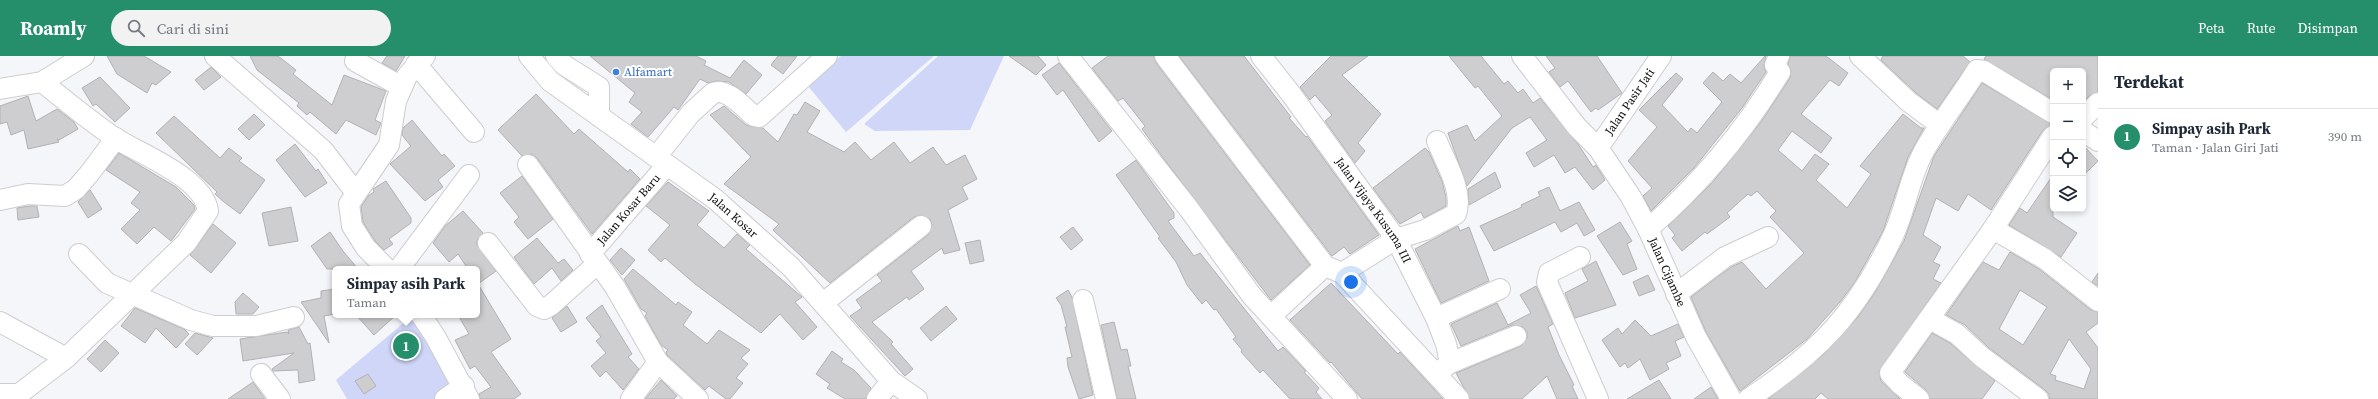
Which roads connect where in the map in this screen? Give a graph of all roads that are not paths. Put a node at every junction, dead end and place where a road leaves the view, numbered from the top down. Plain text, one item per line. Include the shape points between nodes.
1 (84, 56) edge
2 (215, 56) edge
3 (529, 56) edge
4 (827, 56) edge
5 (1068, 56) edge
6 (1165, 56) edge
7 (1261, 56) edge
8 (1522, 56) edge
9 (1661, 56) edge
10 (1779, 56) edge
11 (1860, 56) edge
12 (421, 60) edge
13 (355, 61) dead end
14 (568, 63) edge
15 (550, 81) junction
16 (42, 82) junction
17 (402, 87) junction
18 (0, 89) edge
19 (573, 98) junction
20 (2098, 103) edge
21 (2050, 111) edge
22 (2086, 115) edge
23 (598, 116) junction
24 (1940, 125) junction
25 (474, 132) dead end
26 (2086, 133) edge
27 (116, 138) junction
28 (2050, 140) edge
29 (1437, 141) dead end
30 (2098, 141) edge
31 (1598, 148) junction
32 (662, 161) junction
33 (528, 165) dead end
34 (469, 175) dead end
35 (356, 193) junction
36 (0, 200) edge
37 (921, 226) dead end
38 (1648, 229) junction
39 (1992, 229) junction
40 (1768, 237) dead end
41 (1396, 239) junction
42 (488, 243) dead end
43 (80, 254) dead end
44 (1580, 257) dead end
45 (594, 259) junction
46 (384, 266) edge
47 (401, 266) edge
48 (1334, 270) junction
49 (1500, 289) dead end
50 (133, 293) junction
51 (1676, 294) junction
52 (1083, 300) dead end
53 (2098, 301) edge
54 (823, 303) junction
55 (1270, 316) junction
56 (294, 317) dead end
57 (423, 318) edge
58 (1436, 318) junction
59 (1930, 319) junction
60 (0, 322) edge
61 (1516, 336) dead end
62 (66, 358) junction
63 (658, 362) junction
64 (1443, 368) junction
65 (261, 374) dead end
66 (891, 381) junction
67 (466, 393) edge
68 (0, 394) edge
69 (280, 399) edge
70 (446, 399) edge
71 (631, 399) edge
72 (698, 399) edge
73 (877, 399) edge
74 (917, 399) edge
75 (1106, 399) edge
76 (1347, 399) edge
77 (1459, 399) edge
78 (1598, 399) edge
79 (1731, 399) edge
80 (1748, 399) edge
81 (1919, 399) edge
82 (2038, 399) edge

1 - 16 street
2 - 35 street via 323,150
3 - 15 street, Jalan Kosar
4 - 32 street, Jalan Kosar Baru via 759,117 754,116 728,94 717,91 713,93 691,113
5 - 55 street
6 - 48 street
7 - 41 street, Jalan Vijaya Kusuma III
8 - 31 street, Jalan Cijambe via 1577,127
9 - 31 street, Jalan Pasir Jati
10 - 38 street via 1774,66 1780,72 1744,126 1690,189
11 - 24 street via 1909,102
12 - 17 street
12 - 25 street
13 - 17 street
14 - 15 street
14 - 19 street
14 - 23 street via 599,87
15 - 19 street, Jalan Kosar
16 - 18 street
16 - 27 street
17 - 35 street via 395,106 389,145
19 - 23 street, Jalan Kosar
20 - 22 street
21 - 24 street via 1980,69
23 - 32 street, Jalan Kosar
24 - 80 street via 1913,175 1893,236 1850,311 1809,355
26 - 30 street
27 - 36 street via 76,189 65,196 28,194
27 - 50 street via 191,184 208,207 208,211 186,243
28 - 39 street
29 - 41 street via 1456,188 1456,214 1425,230
31 - 38 street, Jalan Cijambe
32 - 45 street, Jalan Kosar Baru
32 - 54 street, Jalan Kosar via 715,199 780,256
33 - 45 street
34 - 47 street
35 - 46 street via 349,204 352,226 366,248
37 - 54 street
38 - 51 street, Jalan Cijambe
39 - 53 street via 2045,259
39 - 59 street
40 - 51 street via 1725,258
41 - 48 street
41 - 58 street, Jalan Vijaya Kusuma III
42 - 45 street, Jalan Kosar Baru via 537,306 544,309 551,305
43 - 50 street via 107,283
44 - 78 street via 1549,273 1547,282
45 - 63 street via 633,315
48 - 55 street
48 - 64 street
49 - 58 street
50 - 56 street via 191,320 213,326 256,326
50 - 62 street
51 - 79 street, Jalan Cijambe via 1696,337
52 - 75 street
54 - 66 street, Jalan Kosar
55 - 76 street
57 - 67 street
58 - 64 street, Jalan Vijaya Kusuma III via 1446,344
59 - 81 street via 1890,374
59 - 82 street via 1957,334 1982,357
60 - 62 street
61 - 64 street
62 - 68 street via 19,394
63 - 71 street
63 - 72 street
64 - 77 street
65 - 69 street
66 - 73 street
66 - 74 street, Jalan Kosar
67 - 70 street

